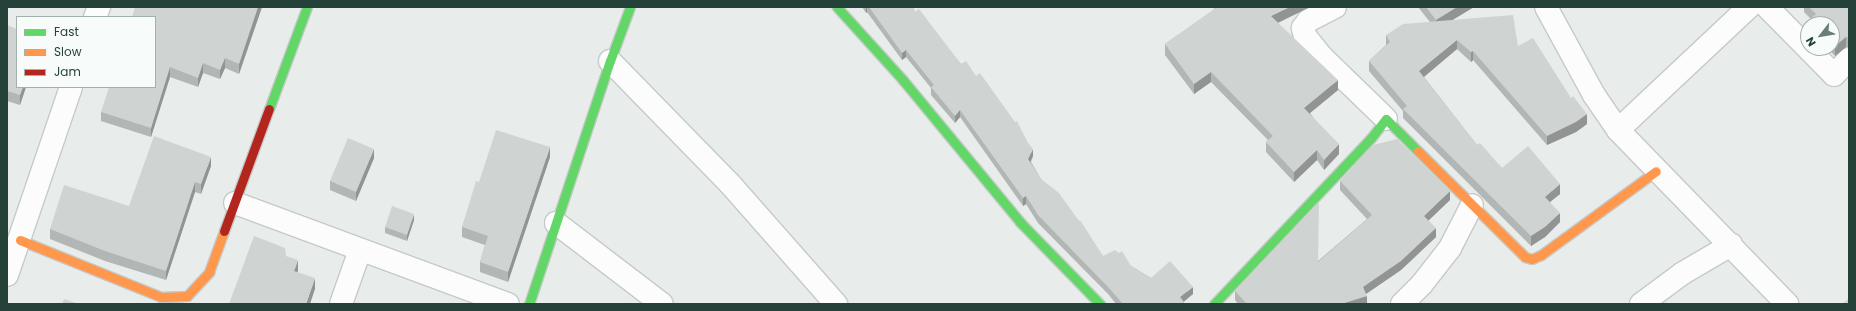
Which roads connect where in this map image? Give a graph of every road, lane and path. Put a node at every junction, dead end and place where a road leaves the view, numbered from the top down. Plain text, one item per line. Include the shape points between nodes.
1 (307, 7) edge
2 (630, 7) edge
3 (837, 7) edge
4 (1335, 7) edge
5 (1546, 7) edge
6 (1767, 7) edge
7 (1743, 9) edge
8 (1849, 59) edge
9 (610, 61) junction
10 (72, 88) edge
11 (1386, 119) junction
12 (1618, 130) junction
13 (1656, 171) junction
14 (235, 203) junction
15 (1472, 205) junction
16 (556, 223) junction
17 (20, 240) junction
18 (1731, 245) junction
19 (360, 250) junction
20 (7, 275) edge
21 (652, 301) edge
22 (341, 304) edge
23 (508, 304) edge
24 (528, 304) edge
25 (836, 304) edge
26 (1100, 304) edge
27 (1214, 304) edge
28 (1402, 304) edge
29 (1641, 304) edge
30 (1787, 304) edge

1 - 14 street
2 - 9 street
3 - 26 street via 903,80 1020,222
4 - 11 street via 1308,21 1303,28 1306,36 1322,57
5 - 12 street via 1594,95
6 - 8 street via 1834,75
7 - 12 street
9 - 16 street
9 - 25 street via 731,185
10 - 17 street
11 - 15 street
11 - 27 street
12 - 13 street
13 - 15 street via 1532,259 1525,257
13 - 18 street
14 - 17 street via 209,272 187,296 161,297
14 - 19 street
15 - 28 street via 1450,248 1422,284
16 - 21 street
16 - 24 street
17 - 20 street
18 - 29 street via 1684,273
18 - 30 street
19 - 22 street
19 - 23 street

